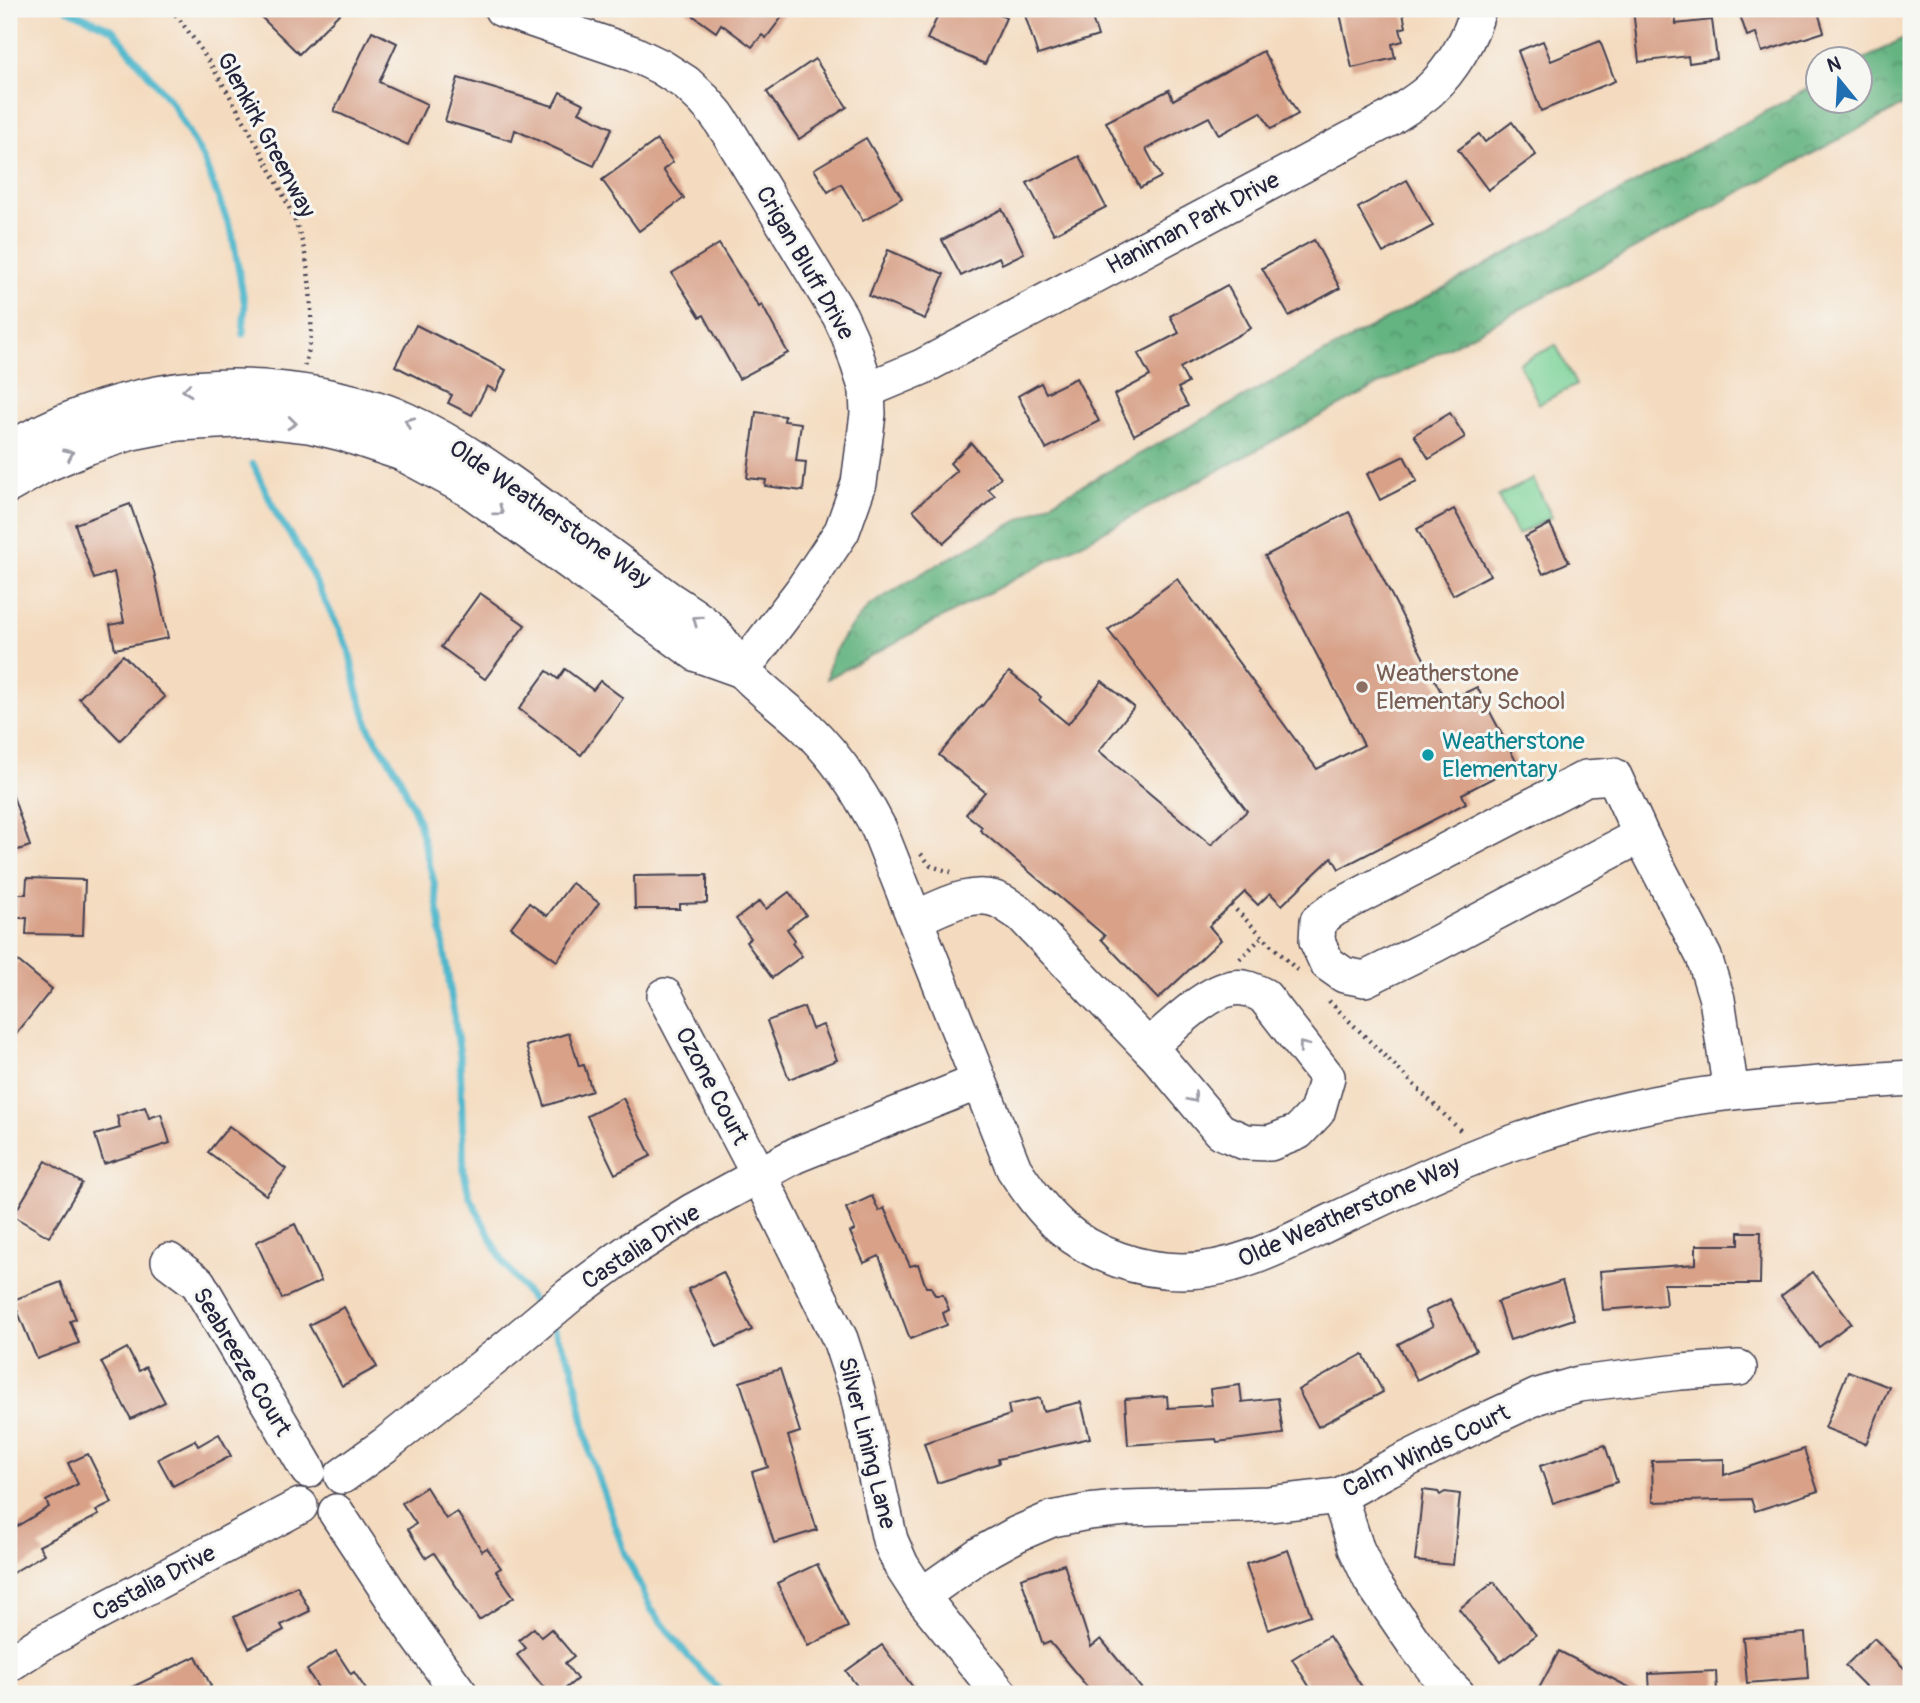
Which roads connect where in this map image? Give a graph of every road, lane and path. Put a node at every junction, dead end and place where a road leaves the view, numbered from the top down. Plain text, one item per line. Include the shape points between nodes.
1 (171, 9) edge
2 (502, 9) edge
3 (1478, 9) edge
4 (304, 370) dead end
5 (867, 390) junction
6 (9, 450) edge
7 (9, 485) edge
8 (742, 670) junction
9 (1641, 835) junction
10 (920, 853) dead end
11 (958, 872) dead end
12 (1231, 905) dead end
13 (915, 919) junction
14 (1263, 936) junction
15 (1230, 962) dead end
16 (1303, 975) dead end
17 (1323, 995) dead end
18 (665, 996) dead end
19 (1148, 1047) junction
20 (1911, 1078) edge
21 (978, 1082) junction
22 (1731, 1092) junction
23 (1462, 1132) dead end
24 (760, 1175) junction
25 (169, 1261) dead end
26 (1740, 1368) dead end
27 (308, 1470) junction
28 (342, 1476) junction
29 (1339, 1496) junction
30 (300, 1506) junction
31 (336, 1512) junction
32 (921, 1596) junction
33 (9, 1664) edge
34 (460, 1694) edge
35 (1000, 1694) edge
36 (1457, 1694) edge

1 - 4 path, Glenkirk Greenway via 223,83 277,183 302,244 311,337
2 - 5 street, Crigan Bluff Drive via 634,54 686,83 704,100 829,296 850,338
3 - 5 street, Haniman Park Drive via 1453,62 1430,90 1389,119 922,368
5 - 8 street, Crigan Bluff Drive via 859,483 842,531
8 -> 6 street, Olde Weatherstone Way via 710,629 471,454 403,419 352,401 257,387 173,391 100,408
7 -> 8 street, Olde Weatherstone Way via 86,447 178,423 256,419 342,433 402,453 469,489 698,653
8 - 13 street, Olde Weatherstone Way via 806,727 852,782 879,830
9 - 9 street via 1614,776 1586,778 1334,909 1318,921 1317,941 1327,963 1344,975 1365,979
9 - 22 street via 1704,957 1717,999
10 - 11 path via 931,866
12 - 14 path
13 - 19 street via 968,898 1000,900 1021,914
13 - 21 street, Olde Weatherstone Way
14 - 15 path via 1238,961
14 - 16 path
17 - 23 path
18 - 24 street, Ozone Court
19 -> 19 street via 1220,1131 1245,1142 1270,1143 1298,1132 1317,1112 1327,1077 1264,996 1250,989 1233,988 1209,996
20 - 22 street, Olde Weatherstone Way
21 - 22 street, Olde Weatherstone Way via 1014,1170 1061,1227 1108,1256 1183,1271 1250,1258 1522,1139 1634,1108
21 - 24 street, Castalia Drive via 796,1155
24 - 28 street, Castalia Drive via 622,1256
24 - 32 street, Silver Lining Lane via 840,1339 857,1391 890,1540
25 - 27 street, Seabreeze Court via 198,1283
26 - 29 street, Calm Winds Court via 1579,1384 1538,1396
27 - 28 street via 330,1467
27 - 30 street via 296,1490
28 - 31 street via 346,1500
29 - 32 street, Calm Winds Court via 1269,1504 1126,1508 1052,1520 979,1555
29 - 36 street via 1370,1580
30 - 31 street via 321,1517
30 - 33 street, Castalia Drive
31 - 34 street
32 - 35 street, Silver Lining Lane

